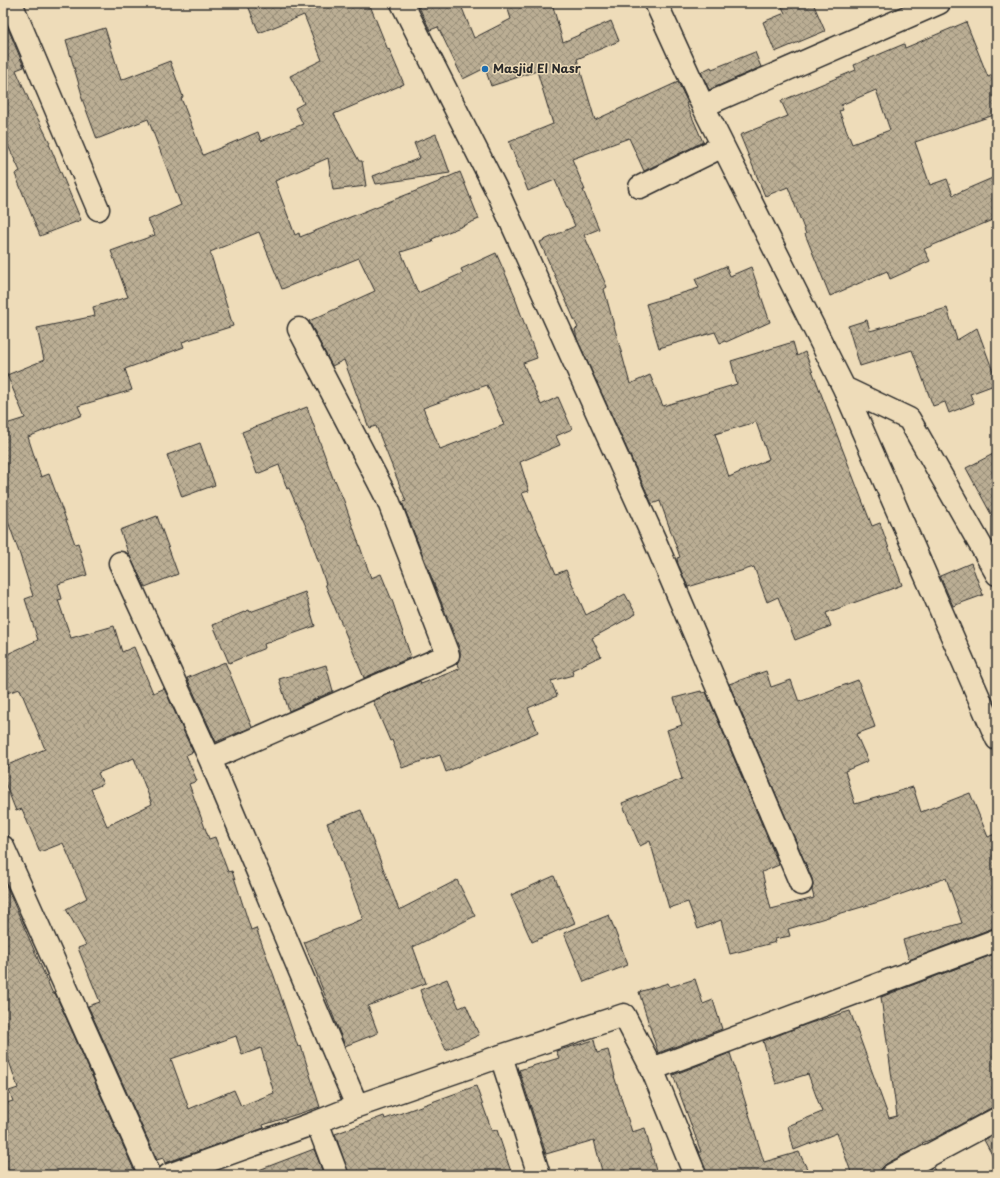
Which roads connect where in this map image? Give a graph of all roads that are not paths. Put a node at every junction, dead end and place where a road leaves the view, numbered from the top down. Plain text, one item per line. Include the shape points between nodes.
1 (11, 3) edge
2 (402, 3) edge
3 (656, 3) edge
4 (939, 3) edge
5 (703, 106) junction
6 (723, 146) junction
7 (640, 187) dead end
8 (98, 209) dead end
9 (299, 329) dead end
10 (844, 388) junction
11 (120, 563) dead end
12 (997, 574) edge
13 (997, 739) edge
14 (210, 758) junction
15 (3, 847) edge
16 (801, 884) dead end
17 (997, 940) edge
18 (501, 1056) junction
19 (652, 1069) junction
20 (358, 1106) junction
21 (997, 1119) edge
22 (317, 1122) junction
23 (150, 1175) edge
24 (169, 1175) edge
25 (336, 1175) edge
26 (539, 1175) edge
27 (695, 1175) edge
28 (892, 1175) edge

1 - 8 street
2 - 16 street via 502,202 655,541
3 - 5 street
4 - 5 street
5 - 6 street
6 - 7 street
6 - 10 street
9 - 14 street via 388,500 448,655
10 - 12 street via 908,419
10 - 13 street
11 - 14 street
14 - 20 street
15 - 23 street
17 - 19 street
18 - 19 street via 624,1015
18 - 20 street
18 - 26 street
19 - 27 street
20 - 22 street
21 - 28 street
22 - 24 street
22 - 25 street

